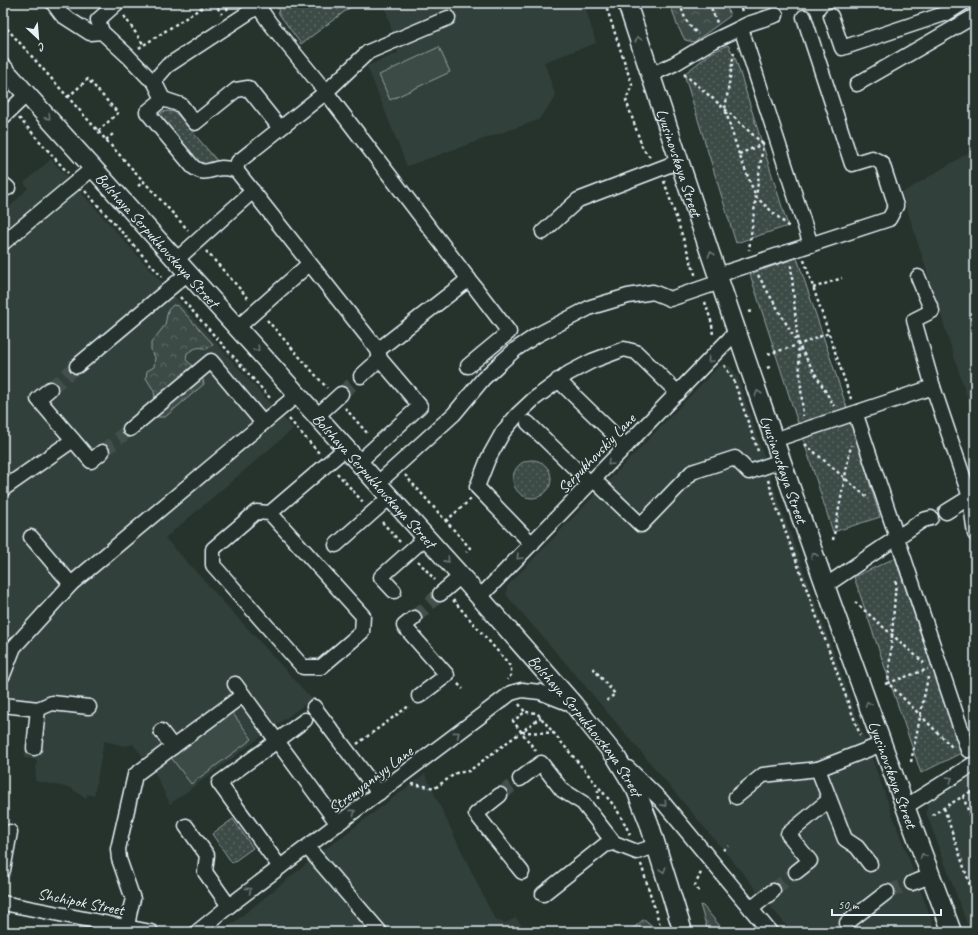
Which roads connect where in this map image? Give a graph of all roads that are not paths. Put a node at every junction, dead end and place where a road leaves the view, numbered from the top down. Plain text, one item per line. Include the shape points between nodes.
1 (53, 3) edge
2 (626, 3) edge
3 (964, 3) edge
4 (117, 4) edge
5 (259, 4) edge
6 (776, 15) dead end
7 (831, 16) dead end
8 (804, 17) dead end
9 (448, 18) dead end
10 (974, 18) edge
11 (102, 32) junction
12 (732, 32) junction
13 (3, 68) edge
14 (650, 75) junction
15 (154, 81) junction
16 (857, 84) dead end
17 (326, 92) junction
18 (27, 94) junction
19 (163, 99) junction
20 (7, 113) edge
21 (280, 128) junction
22 (680, 161) junction
23 (93, 168) junction
24 (236, 170) junction
25 (253, 191) junction
26 (543, 232) dead end
27 (3, 243) edge
28 (800, 248) junction
29 (176, 260) junction
30 (309, 264) junction
31 (188, 273) junction
32 (918, 277) dead end
33 (469, 279) junction
34 (719, 279) junction
35 (237, 328) junction
36 (736, 331) junction
37 (379, 355) junction
38 (78, 366) tunnel mouth
39 (468, 366) dead end
40 (361, 376) tunnel mouth
41 (558, 380) junction
42 (933, 387) junction
43 (50, 389) tunnel mouth
44 (678, 393) junction
45 (298, 394) junction
46 (338, 396) tunnel mouth
47 (856, 414) junction
48 (317, 416) junction
49 (263, 423) junction
50 (528, 423) dead end
51 (130, 429) tunnel mouth
52 (73, 440) junction
53 (774, 440) junction
54 (626, 446) junction
55 (346, 448) junction
56 (102, 452) tunnel mouth
57 (781, 461) junction
58 (359, 462) junction
59 (592, 482) junction
60 (378, 483) junction
61 (3, 489) edge
62 (973, 495) edge
63 (390, 497) junction
64 (946, 512) dead end
65 (270, 513) junction
66 (931, 518) dead end
67 (975, 534) edge
68 (31, 537) dead end
69 (426, 537) junction
70 (897, 538) junction
71 (532, 544) junction
72 (336, 546) dead end
73 (461, 576) junction
74 (71, 584) junction
75 (825, 586) junction
76 (394, 591) dead end
77 (442, 592) tunnel mouth
78 (480, 597) junction
79 (414, 618) tunnel mouth
80 (3, 675) edge
81 (415, 700) road end
82 (3, 705) edge
83 (574, 705) junction
84 (89, 707) dead end
85 (314, 707) dead end
86 (38, 709) junction
87 (305, 720) dead end
88 (161, 731) dead end
89 (277, 741) junction
90 (882, 744) junction
91 (173, 747) junction
92 (34, 748) dead end
93 (962, 751) road end
94 (616, 757) junction
95 (975, 763) edge
96 (818, 769) junction
97 (520, 779) tunnel mouth
98 (379, 793) junction
99 (500, 795) tunnel mouth
100 (736, 797) dead end
101 (829, 800) junction
102 (905, 807) junction
103 (338, 824) junction
104 (186, 826) dead end
105 (10, 832) dead end
106 (614, 842) junction
107 (656, 846) junction
108 (307, 847) junction
109 (870, 864) dead end
110 (280, 867) junction
111 (3, 870) edge
112 (522, 872) dead end
113 (796, 872) tunnel mouth
114 (931, 876) junction
115 (912, 883) tunnel mouth
116 (773, 891) tunnel mouth
117 (887, 892) tunnel mouth
118 (543, 894) dead end
119 (3, 903) edge
120 (229, 906) junction
121 (751, 909) junction
122 (846, 923) dead end
123 (127, 927) junction
124 (152, 932) edge
125 (197, 932) edge
126 (380, 932) edge
127 (683, 932) edge
128 (770, 932) edge
129 (952, 932) edge

1 - 11 street via 62,15 90,33
14 -> 2 main road, Lyusinovskaya Street
3 - 7 street via 946,13 842,48
3 - 10 street
4 - 11 street via 98,20
5 - 15 street via 167,66
5 - 17 street via 269,22
6 - 12 street
8 - 28 street via 852,164 872,158 882,163 896,206 889,219
9 - 17 street via 368,52
10 - 16 street
11 - 15 street
12 - 14 street
12 - 28 street
13 - 18 main road, Bolshaya Serpukhovskaya Street
14 - 22 main road, Lyusinovskaya Street
15 - 19 street
17 - 21 street
17 - 33 street
18 - 20 street
18 -> 23 main road, Bolshaya Serpukhovskaya Street
19 - 21 street via 181,105 195,122 236,90 248,88
19 - 24 street via 147,112 193,167 206,172 224,168
21 - 24 street via 238,162
22 - 26 street via 578,200
34 -> 22 main road, Lyusinovskaya Street
23 - 27 street
23 - 29 main road, Bolshaya Serpukhovskaya Street
24 - 25 street
25 - 29 street
25 - 30 street
28 - 34 street via 751,264
29 - 31 main road, Bolshaya Serpukhovskaya Street
30 - 35 street
30 - 37 street
31 - 35 main road, Bolshaya Serpukhovskaya Street
31 - 38 street
32 - 42 street via 932,311 914,320
33 - 37 street
33 - 39 street via 509,332
34 - 36 main road, Lyusinovskaya Street
34 - 60 street via 670,299 653,292 591,307 537,335 499,364 454,414
35 -> 45 main road, Bolshaya Serpukhovskaya Street
36 -> 44 street, Serpukhovskiy Lane
53 -> 36 main road, Lyusinovskaya Street
37 - 40 street
37 - 58 street via 420,406
41 - 44 street via 592,361 624,349 636,352
41 - 54 street
41 - 71 street via 518,414 503,432 488,458 477,487
42 - 47 street
42 - 62 street
43 - 52 street via 38,399
44 - 54 street, Serpukhovskiy Lane
45 - 48 main road, Bolshaya Serpukhovskaya Street
45 - 49 street
46 - 48 street
47 - 53 street via 841,418 803,437
47 - 70 street
48 - 55 main road, Bolshaya Serpukhovskaya Street
49 - 51 street via 211,361
49 - 74 street
50 - 59 street
52 - 56 street via 91,462
52 - 61 street
53 - 57 main road, Lyusinovskaya Street
54 -> 59 street, Serpukhovskiy Lane
55 - 58 main road, Bolshaya Serpukhovskaya Street
55 - 65 street
57 - 59 street via 749,472 735,458 692,472 641,525
75 -> 57 main road, Lyusinovskaya Street
58 - 60 main road, Bolshaya Serpukhovskaya Street
59 - 71 street, Serpukhovskiy Lane
60 - 63 main road, Bolshaya Serpukhovskaya Street
62 - 64 street
62 - 67 street
63 - 69 main road, Bolshaya Serpukhovskaya Street
63 - 72 street
65 - 65 street via 363,616 362,632 321,667 303,667 213,565 213,549 256,512
66 - 70 street via 923,520
68 - 74 street
69 -> 73 main road, Bolshaya Serpukhovskaya Street
69 - 76 street via 381,577
70 - 75 street
70 - 93 street
71 -> 78 street, Serpukhovskiy Lane
73 - 77 street
73 - 78 main road, Bolshaya Serpukhovskaya Street
74 - 80 street via 14,647
90 -> 75 main road, Lyusinovskaya Street
78 - 83 main road, Bolshaya Serpukhovskaya Street
79 - 81 street via 404,626 446,675
82 - 86 street
83 - 94 main road, Bolshaya Serpukhovskaya Street
98 -> 83 street, Stremyannyy Lane via 510,693 522,690 540,692
84 - 86 street via 52,703
85 - 98 street
86 - 92 street
87 - 89 street
88 - 91 street
89 - 91 street via 239,690
89 - 103 street
89 - 110 street via 219,783
90 - 96 street
90 - 102 main road, Lyusinovskaya Street
91 - 123 street via 135,775 118,849 118,859 133,899
94 - 107 main road, Bolshaya Serpukhovskaya Street via 636,790
94 -> 121 street via 661,800
102 -> 95 street
96 - 100 street via 763,775
96 - 101 street
97 - 106 street via 541,763 562,790 583,802
103 -> 98 street, Stremyannyy Lane
99 - 112 street via 476,814
101 - 109 street via 845,839 857,846
101 - 113 street via 788,834 810,861
114 -> 102 main road, Lyusinovskaya Street
103 - 108 street, Stremyannyy Lane
104 - 120 street via 207,854 205,872
105 - 111 street
106 - 107 street via 637,852
106 - 118 street via 605,845
107 -> 127 main road, Bolshaya Serpukhovskaya Street
108 - 110 street, Stremyannyy Lane
108 - 126 street
120 -> 110 street, Stremyannyy Lane
114 - 115 street
114 - 129 main road, Lyusinovskaya Street
116 - 121 street
117 - 122 street
119 - 123 street, Shchipok Street
120 - 125 street, Stremyannyy Lane
121 - 128 street
123 - 124 street, Shchipok Street

